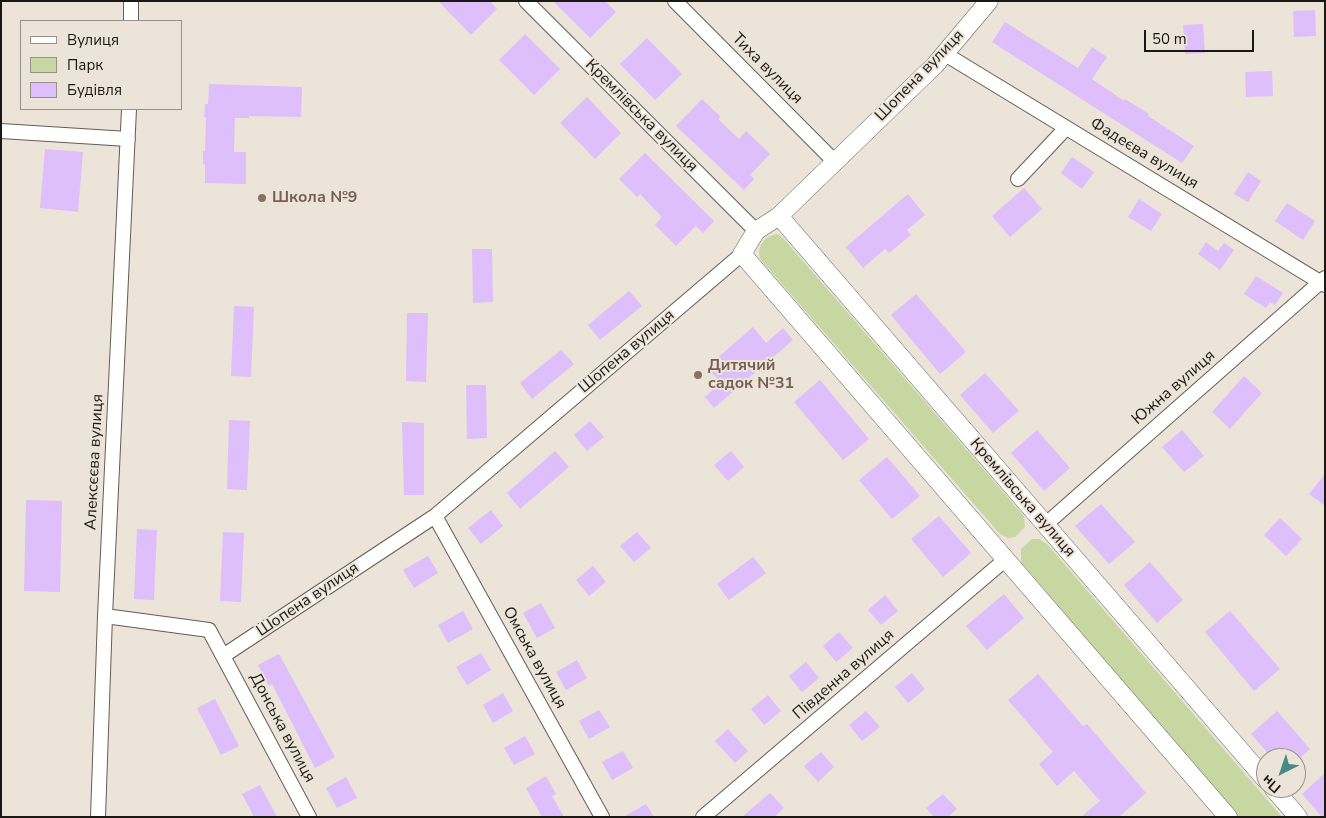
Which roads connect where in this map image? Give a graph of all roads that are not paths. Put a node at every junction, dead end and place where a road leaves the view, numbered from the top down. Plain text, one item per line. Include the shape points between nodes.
1 (131, 1) edge
2 (526, 1) edge
3 (675, 1) edge
4 (989, 1) edge
5 (131, 20) edge
6 (945, 54) junction
7 (129, 110) edge
8 (1066, 128) junction
9 (1, 130) edge
10 (128, 139) junction
11 (835, 162) junction
12 (1018, 179) dead end
13 (779, 216) junction
14 (756, 231) junction
15 (742, 254) junction
16 (1324, 282) edge
17 (435, 516) junction
18 (1045, 525) junction
19 (1006, 559) junction
20 (105, 616) junction
21 (223, 656) junction
22 (1256, 768) edge
23 (1282, 798) edge
24 (98, 817) edge
25 (309, 817) edge
26 (602, 817) edge
27 (703, 817) edge
28 (1228, 817) edge
29 (1298, 817) edge

1 - 5 street
2 - 14 street, Кремлівська вулиця
3 - 11 street, Тиха вулиця
4 - 6 street, Шопена вулиця
6 - 8 street, Фадеєва вулиця
6 - 11 street, Шопена вулиця
7 - 10 street, Алексєєва вулиця
8 - 12 street
8 - 16 street, Фадеєва вулиця
9 - 10 street
10 - 20 street, Алексєєва вулиця
11 - 13 street, Шопена вулиця
13 - 14 street, Шопена вулиця
13 - 18 street, Кремлівська вулиця
14 - 15 street, Шопена вулиця
15 - 17 street, Шопена вулиця
15 - 19 street
16 - 18 street, Южна вулиця
17 - 21 street, Шопена вулиця
17 - 26 street, Омська вулиця
18 - 22 street, Кремлівська вулиця
19 - 27 street, Південна вулиця
19 - 28 street
20 - 21 street, Донська вулиця via 209,630
20 - 24 street, Алексєєва вулиця
21 - 25 street, Донська вулиця
23 - 29 street

